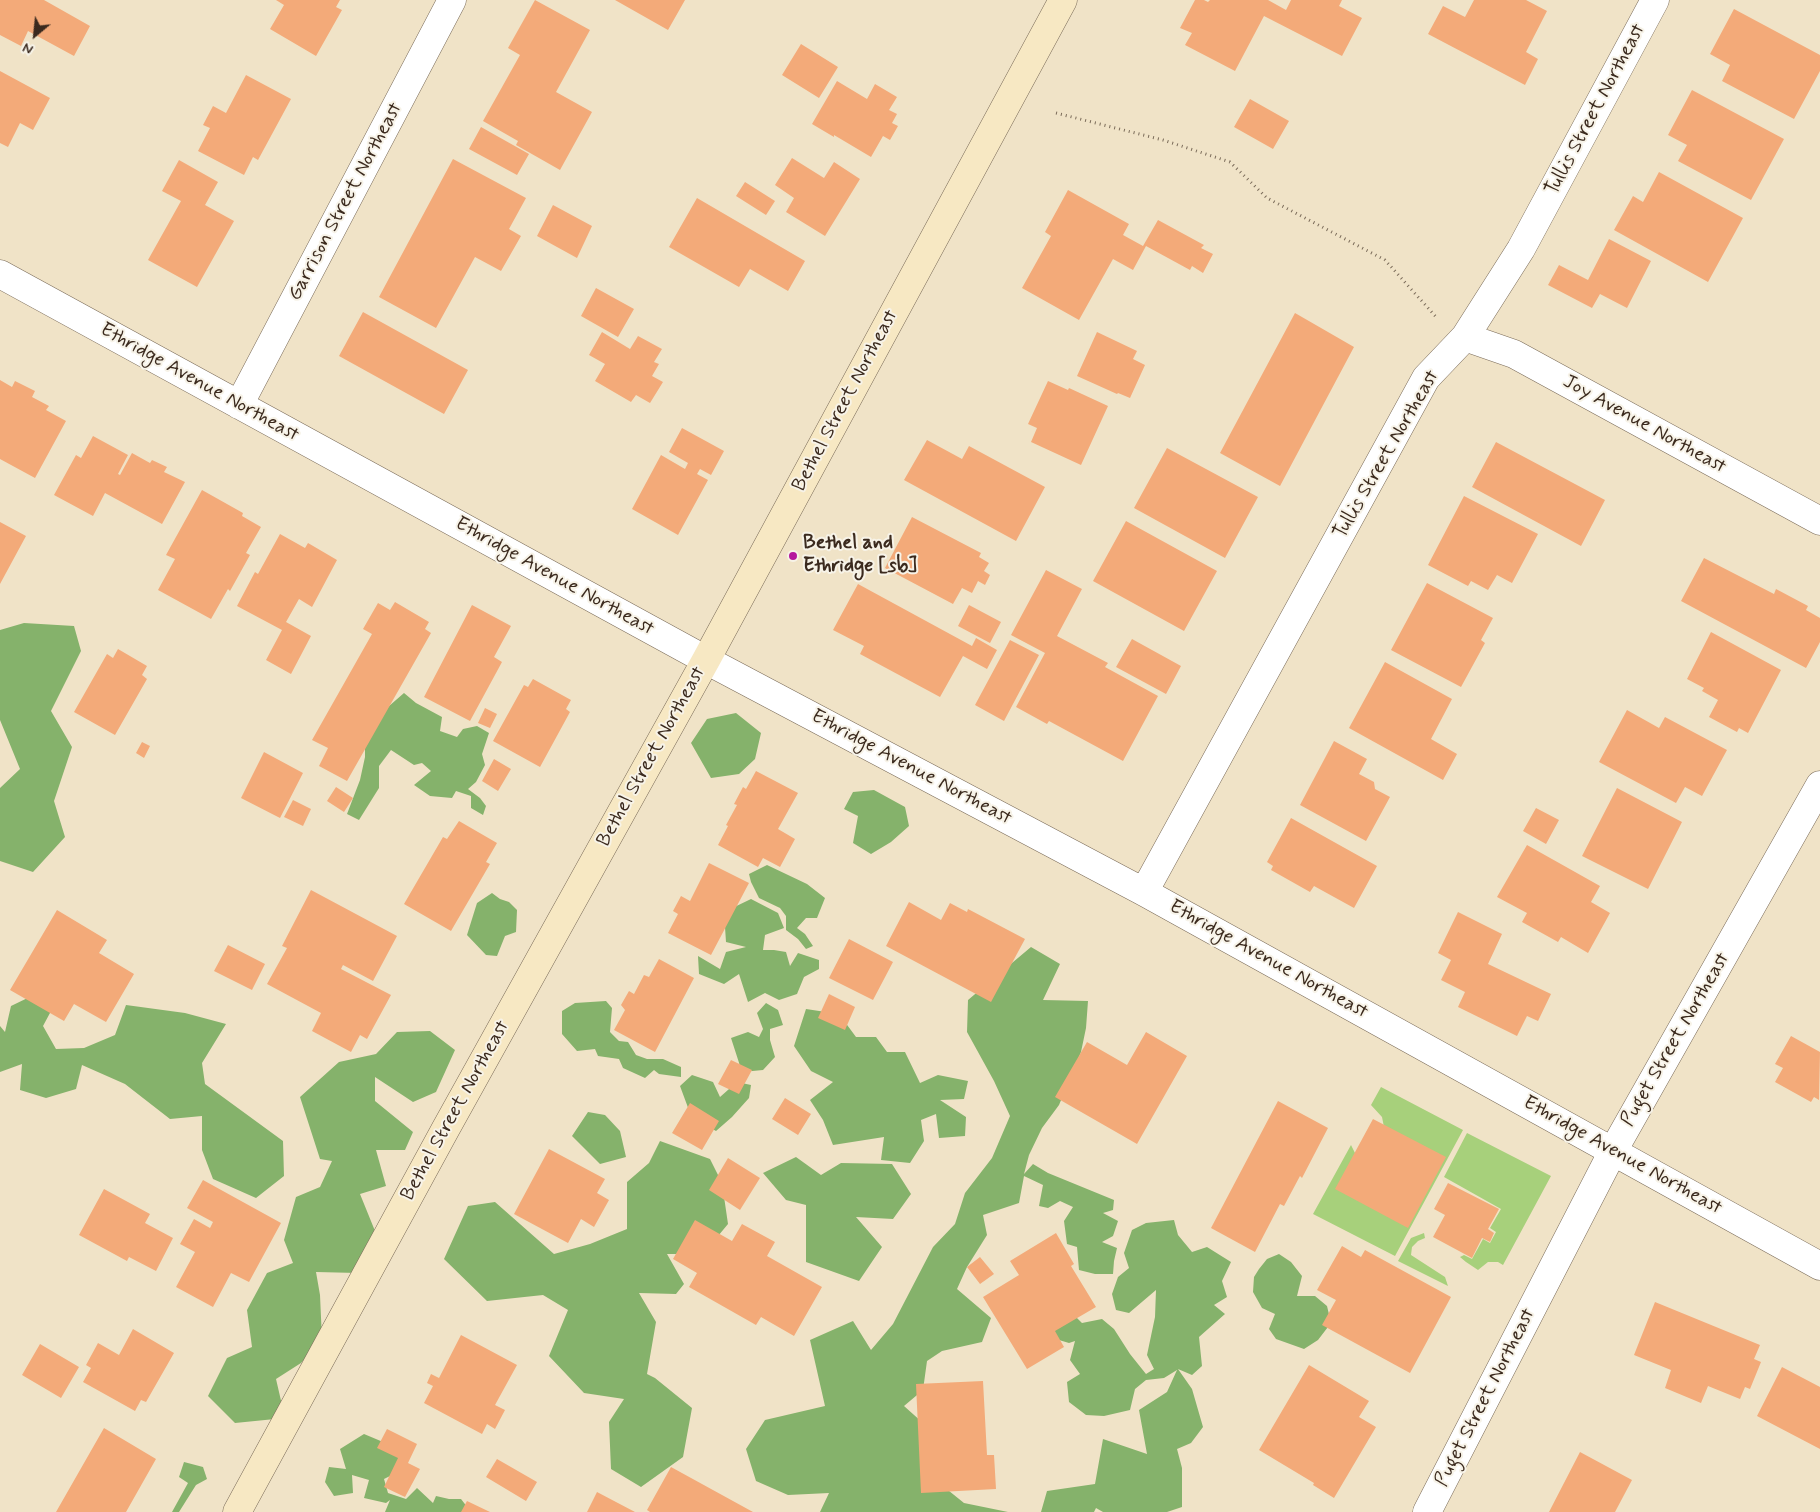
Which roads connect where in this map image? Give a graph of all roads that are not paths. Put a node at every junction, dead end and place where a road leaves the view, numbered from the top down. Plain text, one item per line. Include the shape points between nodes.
1 (452, 0) edge
2 (1064, 0) edge
3 (1656, 0) edge
4 (0, 274) edge
5 (1462, 340) junction
6 (239, 405) junction
7 (1820, 521) edge
8 (706, 660) junction
9 (1820, 785) edge
10 (1144, 892) junction
11 (1613, 1151) junction
12 (1820, 1266) edge
13 (237, 1512) edge
14 (1427, 1512) edge

1 - 6 street, Garrison Street Northeast
2 - 8 street, Bethel Street Northeast
3 - 5 street, Tullis Street Northeast via 1521,250
4 - 6 street, Ethridge Avenue Northeast
5 - 7 street, Joy Avenue Northeast via 1514,354
5 - 10 street, Tullis Street Northeast via 1426,378
6 - 8 street, Ethridge Avenue Northeast
8 - 10 street, Ethridge Avenue Northeast
8 - 13 street, Bethel Street Northeast
9 - 11 street, Puget Street Northeast
10 - 11 street, Ethridge Avenue Northeast
11 - 12 street, Ethridge Avenue Northeast
11 - 14 street, Puget Street Northeast

